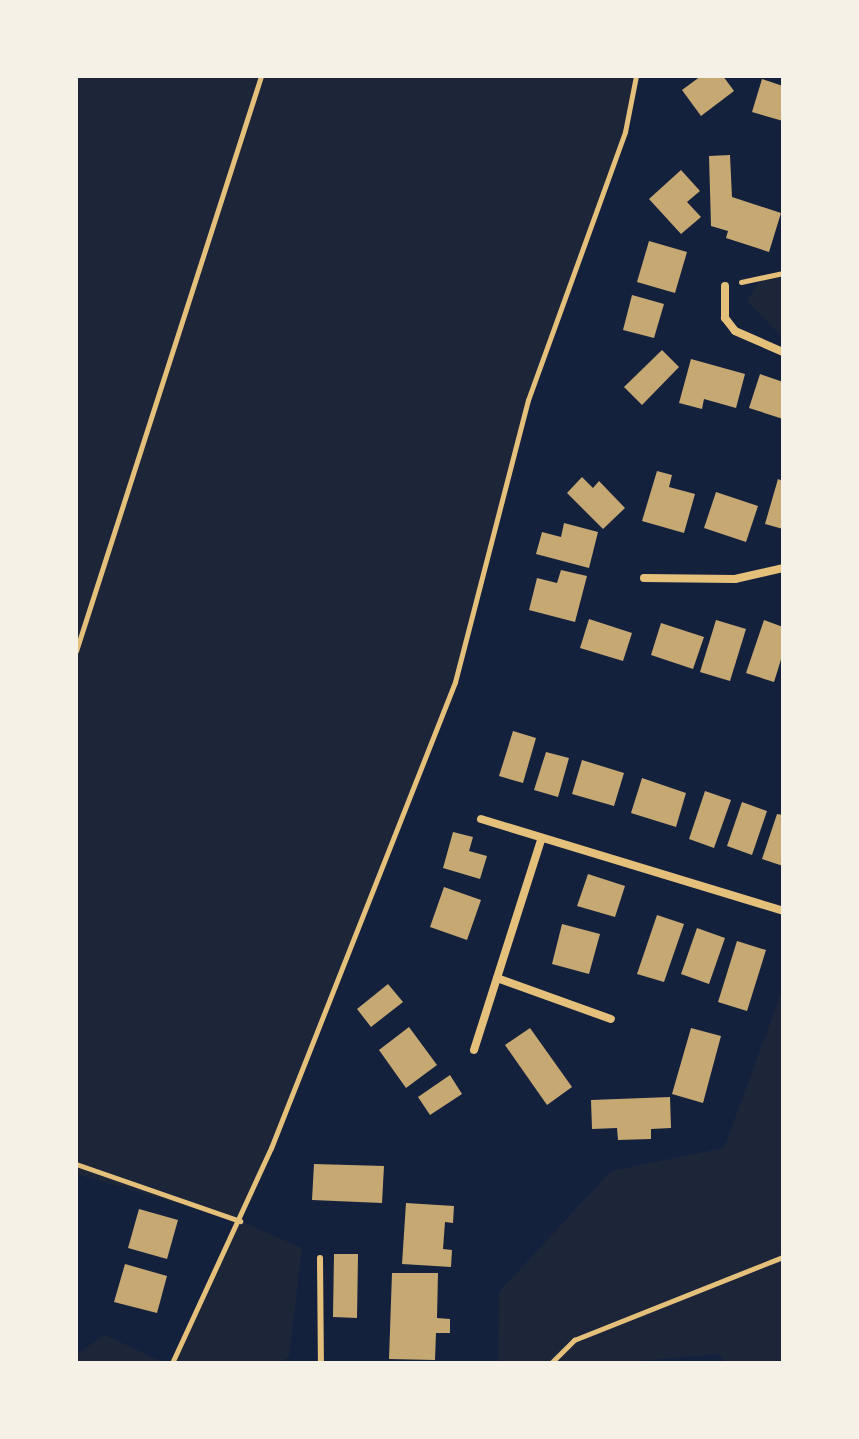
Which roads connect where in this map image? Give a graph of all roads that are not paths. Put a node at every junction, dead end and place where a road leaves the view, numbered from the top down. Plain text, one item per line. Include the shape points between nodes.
1 (725, 286) road end
2 (783, 352) edge
3 (783, 568) edge
4 (644, 578) dead end
5 (481, 819) dead end
6 (541, 840) junction
7 (783, 911) edge
8 (497, 978) junction
9 (611, 1019) dead end
10 (474, 1050) dead end
11 (320, 1258) dead end
12 (321, 1363) edge

1 - 2 street via 725,318 735,331
3 - 4 street via 735,579
5 - 6 street
6 - 7 street
6 - 8 street
8 - 9 street
8 - 10 street
11 - 12 lane

